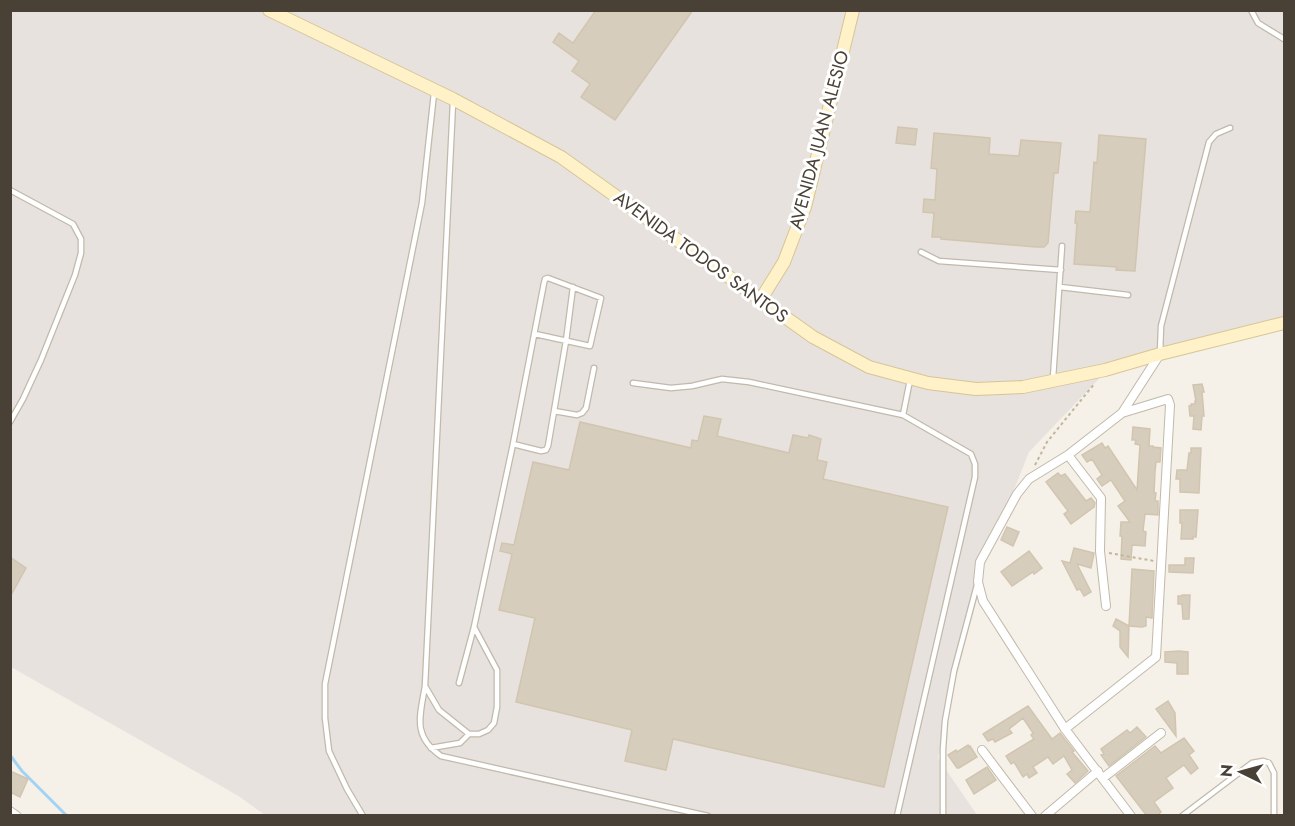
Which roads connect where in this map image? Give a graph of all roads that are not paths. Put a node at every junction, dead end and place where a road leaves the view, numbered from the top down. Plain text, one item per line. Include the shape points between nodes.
1 (269, 10) edge
2 (853, 10) edge
3 (1251, 10) edge
4 (1284, 39) edge
5 (435, 90) junction
6 (453, 99) junction
7 (1230, 128) dead end
8 (10, 190) edge
9 (1062, 246) dead end
10 (921, 252) dead end
11 (1061, 270) junction
12 (573, 287) junction
13 (1060, 287) junction
14 (1128, 294) dead end
15 (761, 299) junction
16 (1284, 323) edge
17 (535, 334) junction
18 (566, 341) junction
19 (1160, 354) junction
20 (594, 368) dead end
21 (910, 378) junction
22 (1053, 381) junction
23 (633, 383) dead end
24 (554, 411) junction
25 (1122, 413) junction
26 (903, 415) junction
27 (10, 422) edge
28 (513, 444) junction
29 (1068, 454) junction
30 (978, 582) junction
31 (1106, 606) dead end
32 (474, 627) junction
33 (459, 683) dead end
34 (425, 686) junction
35 (1065, 729) junction
36 (1161, 733) dead end
37 (469, 734) junction
38 (430, 748) junction
39 (982, 750) dead end
40 (1100, 775) junction
41 (10, 811) edge
42 (17, 816) edge
43 (363, 816) edge
44 (708, 816) edge
45 (897, 816) edge
46 (943, 816) edge
47 (1032, 816) edge
48 (1045, 816) edge
49 (1131, 816) edge
50 (1182, 816) edge
51 (1274, 816) edge

1 - 5 street, AVENIDA TODOS SANTOS
2 - 15 street, AVENIDA JUAN ALESIO via 805,207 784,262
3 - 4 lane via 1258,23
5 - 6 street, AVENIDA TODOS SANTOS
5 - 43 lane via 422,203 326,684 329,751
6 - 15 street, AVENIDA TODOS SANTOS via 561,157
6 - 34 lane
7 - 19 lane via 1209,142 1161,326
8 - 27 lane via 73,224 81,239 75,275 41,360
9 - 11 lane
10 - 11 lane via 939,261
11 - 13 lane
12 - 17 lane via 545,279
12 - 18 lane
12 - 18 lane via 601,300 590,346
13 - 14 lane
13 - 22 lane
15 - 21 street, AVENIDA TODOS SANTOS via 813,337 869,367
16 - 19 street, AVENIDA TODOS SANTOS
17 - 18 lane
17 - 28 lane
18 - 24 lane
19 - 22 street, AVENIDA TODOS SANTOS
19 - 25 street
20 - 24 lane via 582,413
21 - 22 street, AVENIDA TODOS SANTOS via 976,389
21 - 26 lane
23 - 26 lane via 671,388 722,379 749,382
24 - 28 lane via 546,450
25 - 29 street
25 - 35 street via 1168,399 1170,405 1156,657
26 - 45 lane via 971,454 975,477
28 - 32 lane
29 - 30 street via 1029,479 1017,494 980,562
29 - 31 street via 1101,498 1100,551
30 - 35 street via 983,601
30 - 46 lane via 945,722
32 - 33 lane
32 - 37 lane via 497,670 497,707 494,723 488,730
34 - 37 lane via 439,710
34 - 38 lane via 419,722
35 - 40 street
36 - 40 street
37 - 38 lane via 460,743
38 - 44 lane via 441,756
39 - 47 street
40 - 48 street
40 - 49 street
41 - 42 street
50 - 51 lane via 1252,763 1263,761 1269,763 1274,773

